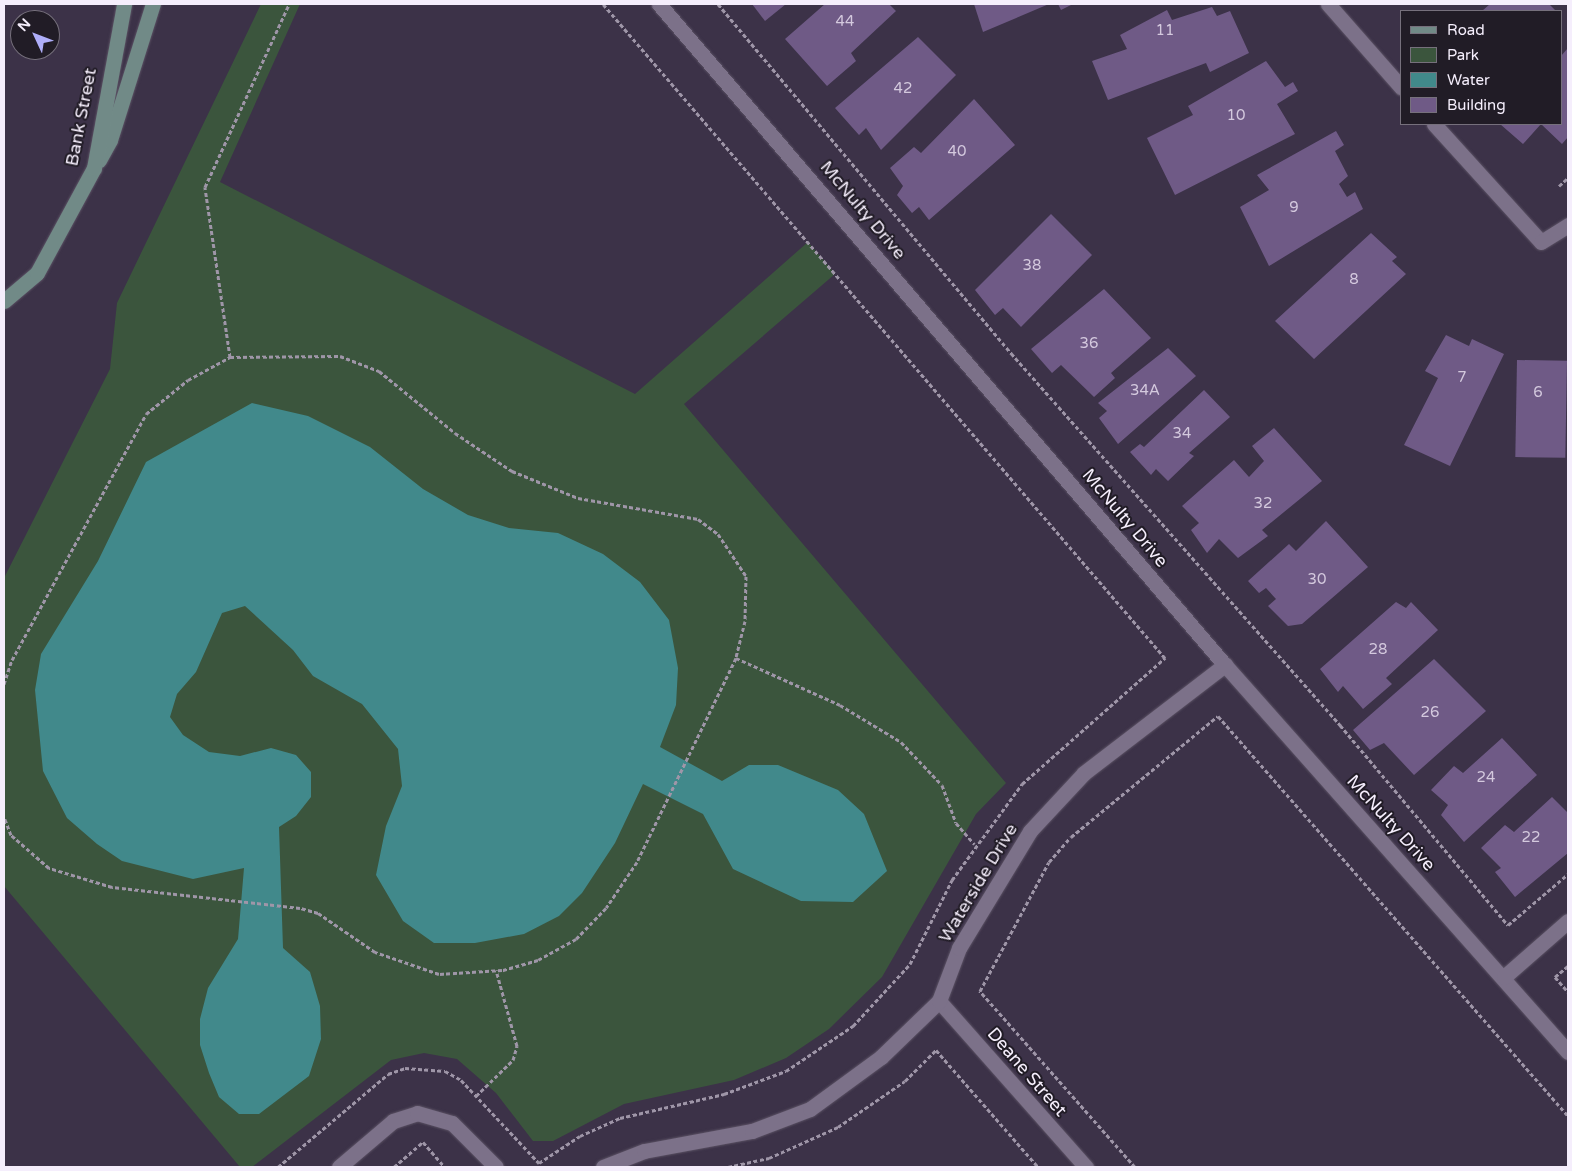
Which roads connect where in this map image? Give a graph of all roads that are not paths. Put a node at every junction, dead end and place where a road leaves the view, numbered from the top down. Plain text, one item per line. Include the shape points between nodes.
1 (124, 4) edge
2 (153, 4) edge
3 (659, 4) edge
4 (1328, 4) edge
5 (1400, 85) edge
6 (1435, 125) edge
7 (94, 168) junction
8 (1568, 225) edge
9 (4, 301) edge
10 (1225, 665) junction
11 (1568, 922) edge
12 (1504, 976) junction
13 (939, 1001) junction
14 (1568, 1052) edge
15 (339, 1167) edge
16 (496, 1167) edge
17 (603, 1167) edge
18 (1086, 1167) edge

1 - 7 main road, Bank Street
2 - 7 main road via 110,140
3 - 10 street, McNulty Drive
4 - 5 street
6 - 8 street via 1541,242
7 - 9 main road, Bank Street via 37,273
10 - 12 street, McNulty Drive
10 - 13 street, Waterside Drive via 1084,773 1030,831 959,948
11 - 12 street
12 - 14 street, McNulty Drive
13 - 17 street, Waterside Drive via 881,1057 810,1109 752,1131 644,1151
13 - 18 street, Deane Street
15 - 16 street via 393,1121 417,1113 452,1123

